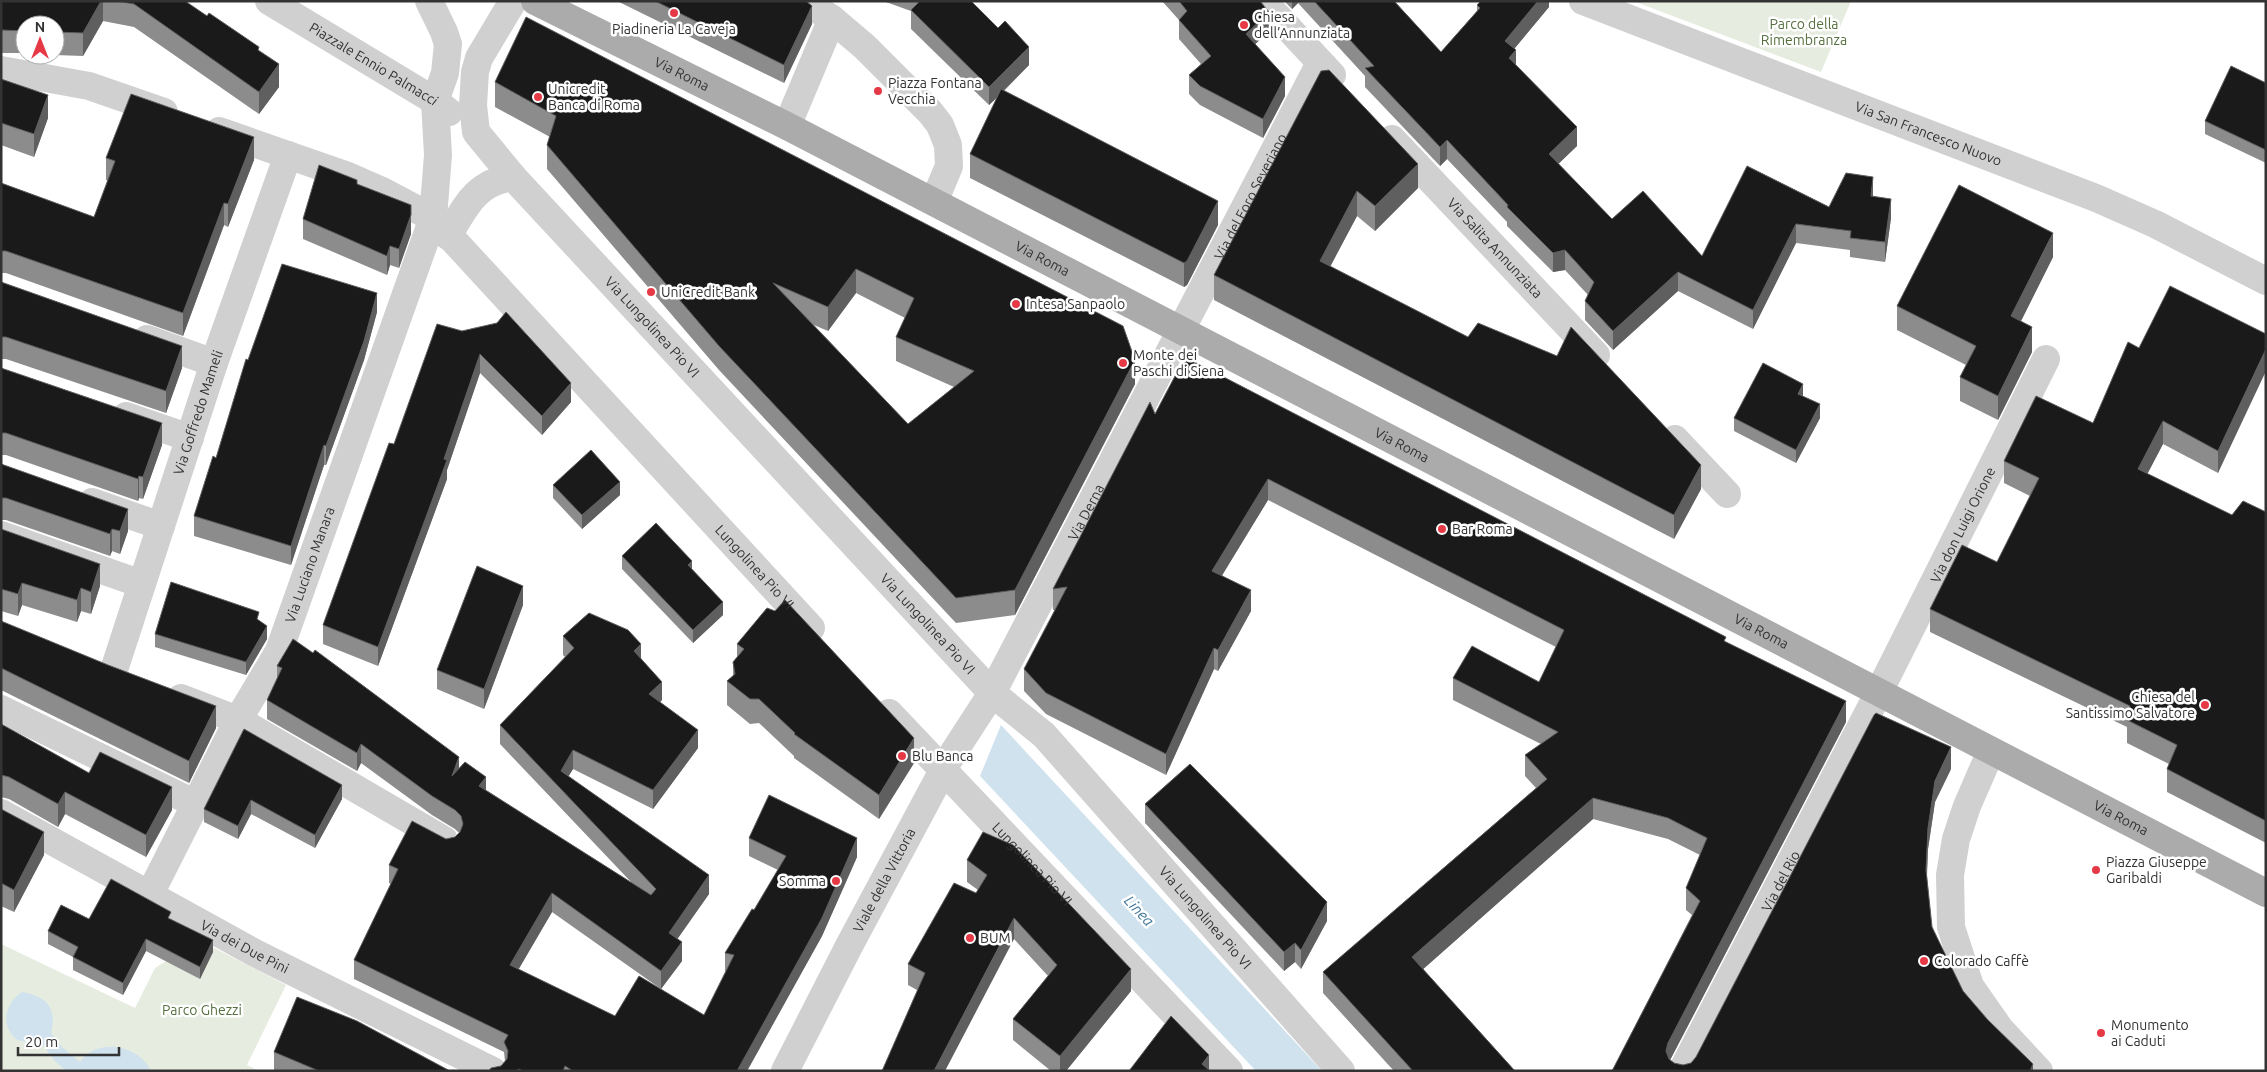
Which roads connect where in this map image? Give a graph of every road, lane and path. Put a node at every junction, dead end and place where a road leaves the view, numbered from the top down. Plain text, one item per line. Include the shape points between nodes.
1 (269, 1) edge
2 (429, 1) edge
3 (513, 1) edge
4 (805, 1) edge
5 (1263, 1) edge
6 (1583, 1) edge
7 (549, 4) edge
8 (832, 19) junction
9 (1320, 63) junction
10 (1, 70) edge
11 (1347, 92) edge
12 (435, 101) junction
13 (1374, 120) edge
14 (787, 126) junction
15 (476, 132) junction
16 (288, 156) junction
17 (513, 177) junction
18 (934, 202) junction
19 (441, 227) junction
20 (2266, 282) edge
21 (121, 330) edge
22 (1181, 331) junction
23 (2046, 359) dead end
24 (214, 363) junction
25 (1612, 372) edge
26 (105, 409) edge
27 (1660, 422) edge
28 (190, 438) junction
29 (67, 493) edge
30 (1727, 494) dead end
31 (161, 526) junction
32 (1, 535) edge
33 (142, 584) junction
34 (825, 644) edge
35 (1879, 692) junction
36 (992, 693) junction
37 (872, 695) edge
38 (1, 709) edge
39 (238, 720) junction
40 (1991, 751) junction
41 (944, 771) junction
42 (196, 804) junction
43 (1, 813) edge
44 (447, 842) edge
45 (2266, 893) edge
46 (150, 896) junction
47 (493, 1071) edge
48 (784, 1071) edge
49 (1229, 1071) edge
50 (1341, 1071) edge
51 (1682, 1071) edge
52 (2039, 1071) edge

1 - 12 street, Piazzale Ennio Palmacci
2 - 12 street via 448,44 445,73
3 - 15 street via 487,42 475,72 473,105
4 - 8 street
5 - 9 street
6 - 20 street, Via San Francesco Nuovo via 2103,201 2155,224
7 - 14 main road, Via Roma
8 - 14 street
8 - 18 street via 865,46 940,125 950,160
9 - 11 street
9 - 22 street, Via del Foro Severiano
10 - 16 street, Lungolinea Pio VI via 89,86
12 - 15 street, Piazzale Ennio Palmacci
12 - 19 street
13 - 25 street, Via Salita Annunziata
14 - 18 main road, Via Roma
15 - 17 street, Piazzale Ennio Palmacci
16 - 19 street, Lungolinea Pio VI via 380,190
16 - 24 street, Via Goffredo Mameli
17 - 19 street via 491,183 475,194
17 - 36 street, Via Lungolinea Pio VI
18 - 22 main road, Via Roma
19 - 34 street, Lungolinea Pio VI
19 - 39 street, Via Luciano Manara via 285,634 268,672
21 - 24 street
22 - 35 main road, Via Roma
22 - 36 street, Via Derna
23 - 35 street, Via don Luigi Orione
24 - 28 street, Via Goffredo Mameli
26 - 28 street
27 - 30 street
28 - 31 street, Via Goffredo Mameli
29 - 31 street
31 - 33 street, Via Goffredo Mameli
32 - 33 street
33 - 39 street, Via Goffredo Mameli via 103,668
35 - 40 main road, Via Roma
35 - 51 street, Via del Rio
36 - 41 street, Viale della Vittoria
36 - 50 street, Via Lungolinea Pio VI via 1044,735
37 - 41 street, Lungolinea Pio VI
38 - 42 street
39 - 42 street, Via Luciano Manara
39 - 44 street
40 - 45 main road, Via Roma
40 - 52 street via 1956,839 1950,875 1951,927 1970,986 2000,1029
41 - 48 street, Viale della Vittoria
41 - 49 street, Lungolinea Pio VI
42 - 46 street, Via Luciano Manara
43 - 46 street, Via dei Due Pini
46 - 47 street, Via dei Due Pini via 274,963

